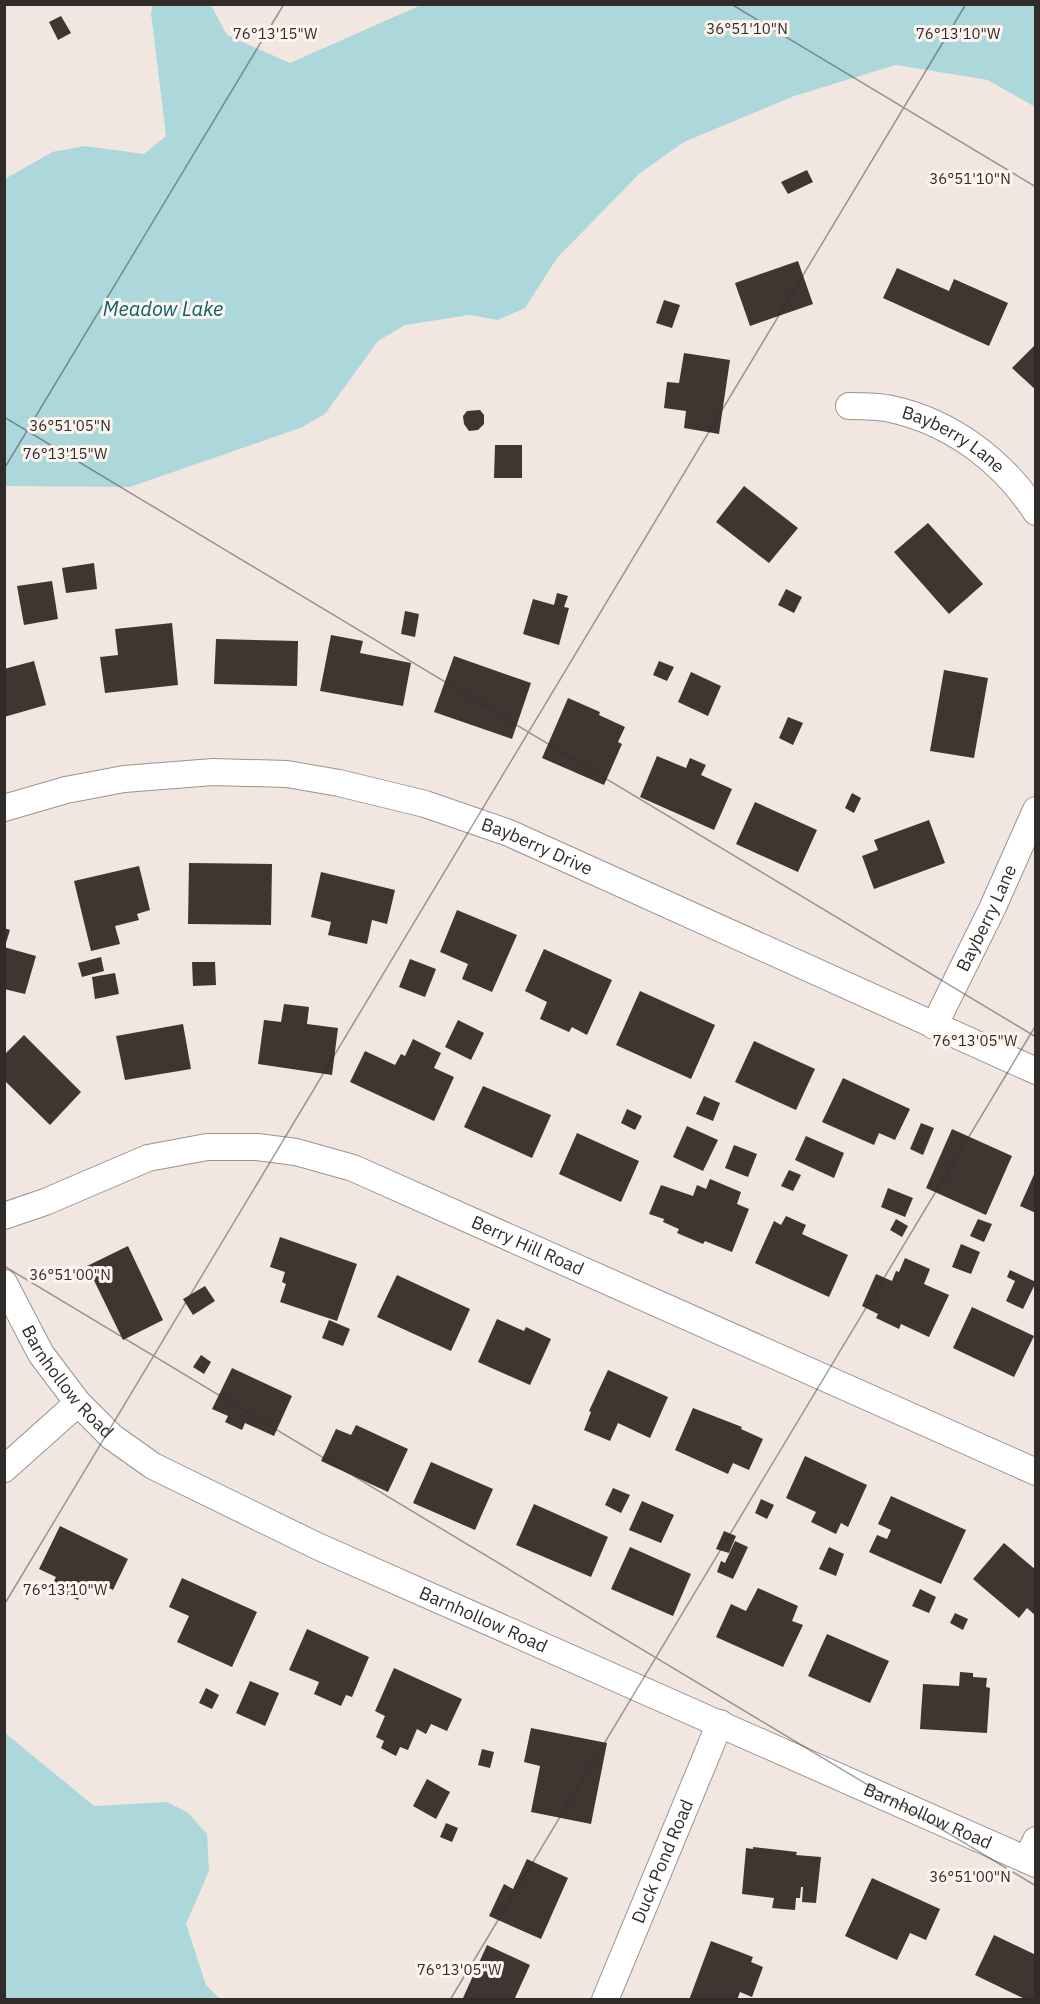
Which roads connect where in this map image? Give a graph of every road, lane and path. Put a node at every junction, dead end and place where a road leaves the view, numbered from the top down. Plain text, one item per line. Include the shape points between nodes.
1 (849, 406) dead end
2 (1035, 512) edge
3 (4, 808) edge
4 (1035, 810) edge
5 (934, 1026) junction
6 (1035, 1071) edge
7 (4, 1216) edge
8 (4, 1283) edge
9 (78, 1403) junction
10 (4, 1469) edge
11 (1035, 1472) edge
12 (720, 1724) junction
13 (1032, 1855) edge
14 (605, 2000) edge

1 - 2 street, Bayberry Lane via 890,408 928,420 965,440 998,466
3 - 5 street, Bayberry Drive via 124,779 213,772 287,774 339,783 426,804 509,833
4 - 5 street, Bayberry Lane
5 - 6 street, Bayberry Drive
7 - 11 street, Berry Hill Road via 148,1158 207,1147 296,1152 353,1168
8 - 9 street, Barnhollow Road via 41,1354
9 - 10 street
9 - 12 street, Barnhollow Road via 112,1437 153,1466 317,1546
12 - 13 street, Barnhollow Road
12 - 14 street, Duck Pond Road

